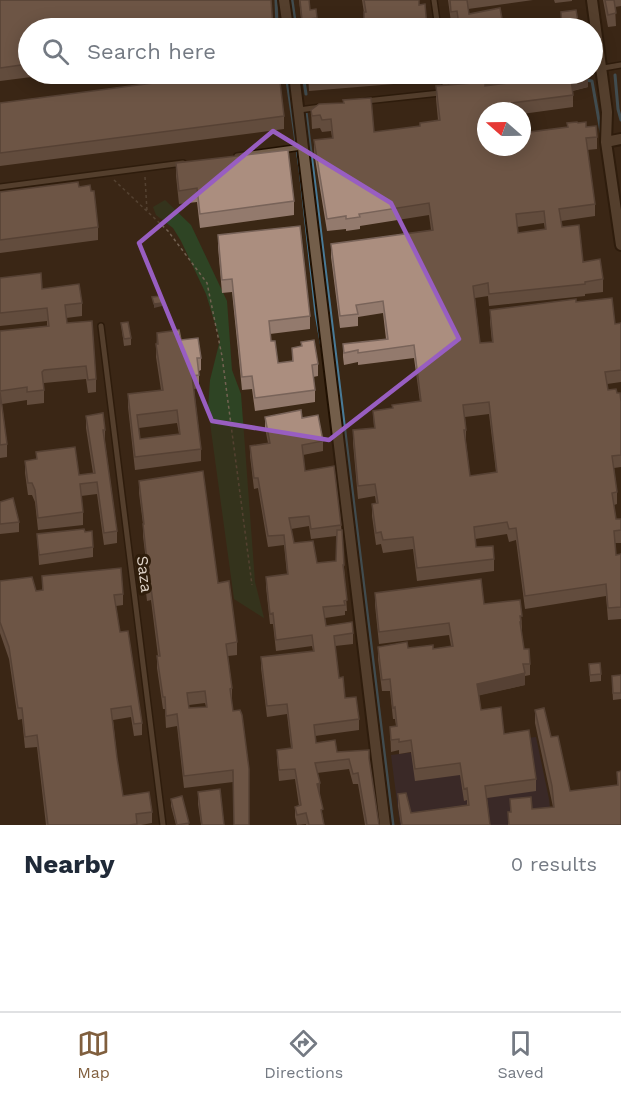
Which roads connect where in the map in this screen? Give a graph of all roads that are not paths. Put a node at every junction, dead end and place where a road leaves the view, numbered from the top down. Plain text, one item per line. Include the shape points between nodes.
1 (284, 0) edge
2 (434, 0) edge
3 (592, 0) edge
4 (287, 18) edge
5 (437, 18) edge
6 (593, 18) edge
7 (621, 65) edge
8 (603, 68) edge
9 (295, 84) edge
10 (445, 84) edge
11 (498, 84) edge
12 (600, 84) edge
13 (479, 87) edge
14 (457, 90) edge
15 (446, 92) junction
16 (354, 103) edge
17 (330, 106) edge
18 (299, 110) junction
19 (621, 139) edge
20 (606, 142) junction
21 (304, 147) junction
22 (234, 156) edge
23 (225, 158) edge
24 (0, 186) edge
25 (619, 219) edge
26 (621, 245) edge
27 (101, 326) dead end
28 (163, 825) edge
29 (386, 825) edge

1 - 4 street
2 - 5 lane
3 - 6 street
7 - 8 lane
9 - 18 street
10 - 15 lane
11 - 13 lane
12 - 20 street via 607,112
14 - 15 lane
15 - 16 lane
17 - 18 lane
18 - 21 street
19 - 20 street
20 - 25 street
21 - 22 lane
21 - 23 lane
21 - 29 street
24 - 24 lane via 189,162 107,173
25 - 26 street
27 - 28 lane, Saza

